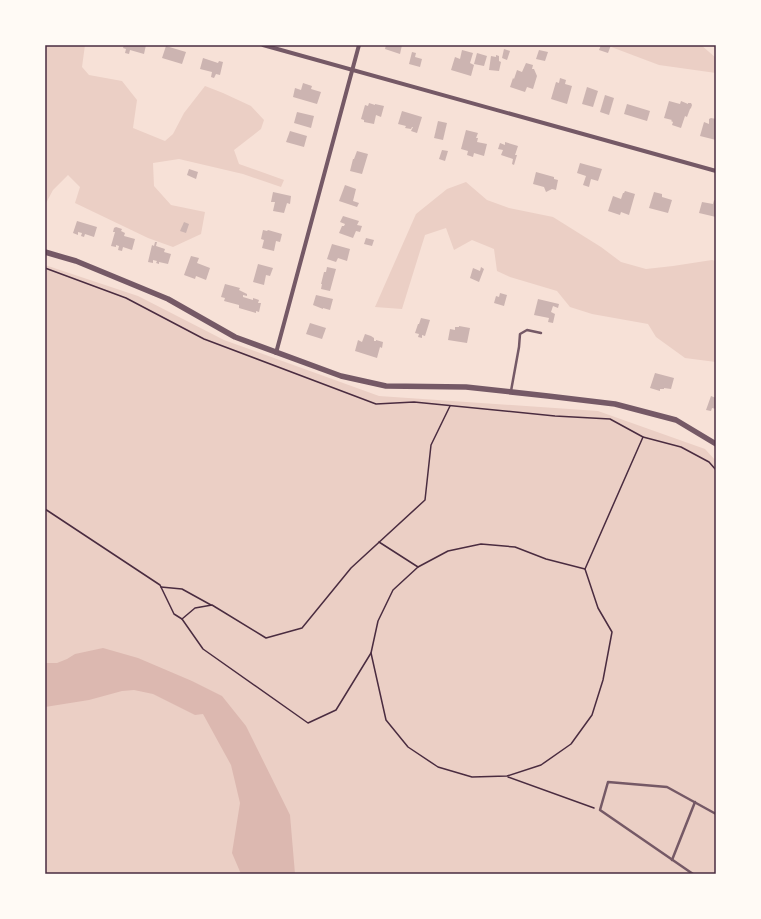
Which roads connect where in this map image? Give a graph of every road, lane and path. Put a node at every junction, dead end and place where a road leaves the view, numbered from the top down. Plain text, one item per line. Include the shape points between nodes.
1 (263, 45) edge
2 (359, 45) edge
3 (352, 70) junction
4 (716, 171) edge
5 (45, 252) edge
6 (542, 333) dead end
7 (276, 353) junction
8 (511, 392) junction
9 (450, 405) dead end
10 (643, 437) dead end
11 (716, 444) edge
12 (45, 509) edge
13 (379, 542) junction
14 (418, 567) junction
15 (585, 569) junction
16 (161, 587) junction
17 (212, 605) junction
18 (182, 619) junction
19 (371, 654) junction
20 (507, 776) junction
21 (695, 802) junction
22 (600, 810) junction
23 (716, 814) edge
24 (672, 860) junction
25 (693, 874) edge

1 - 3 street
2 - 3 street
3 - 4 street
3 - 7 street
5 - 7 street via 76,261 168,299 235,337
6 - 8 lane via 527,330 520,334
7 - 8 street via 341,376 386,386 466,387
8 - 11 street via 615,404 676,420
9 - 13 path via 431,445 425,500
10 - 15 path
12 - 16 path
13 - 14 path
13 - 17 path via 350,568 302,628 266,638
14 - 15 path via 448,551 481,544 515,547 546,559
14 - 19 path via 393,590 378,621
15 - 20 path via 598,608 612,632 603,680 592,715 571,744 541,765
16 - 17 path via 182,588
16 - 18 path via 174,614
17 - 18 path via 195,608
18 - 19 path via 203,650 308,723 336,710
19 - 20 path via 386,720 408,747 438,767 465,775
20 - 22 path
21 - 22 lane via 667,787 608,782
21 - 23 lane
21 - 24 lane
22 - 24 lane
24 - 25 lane

